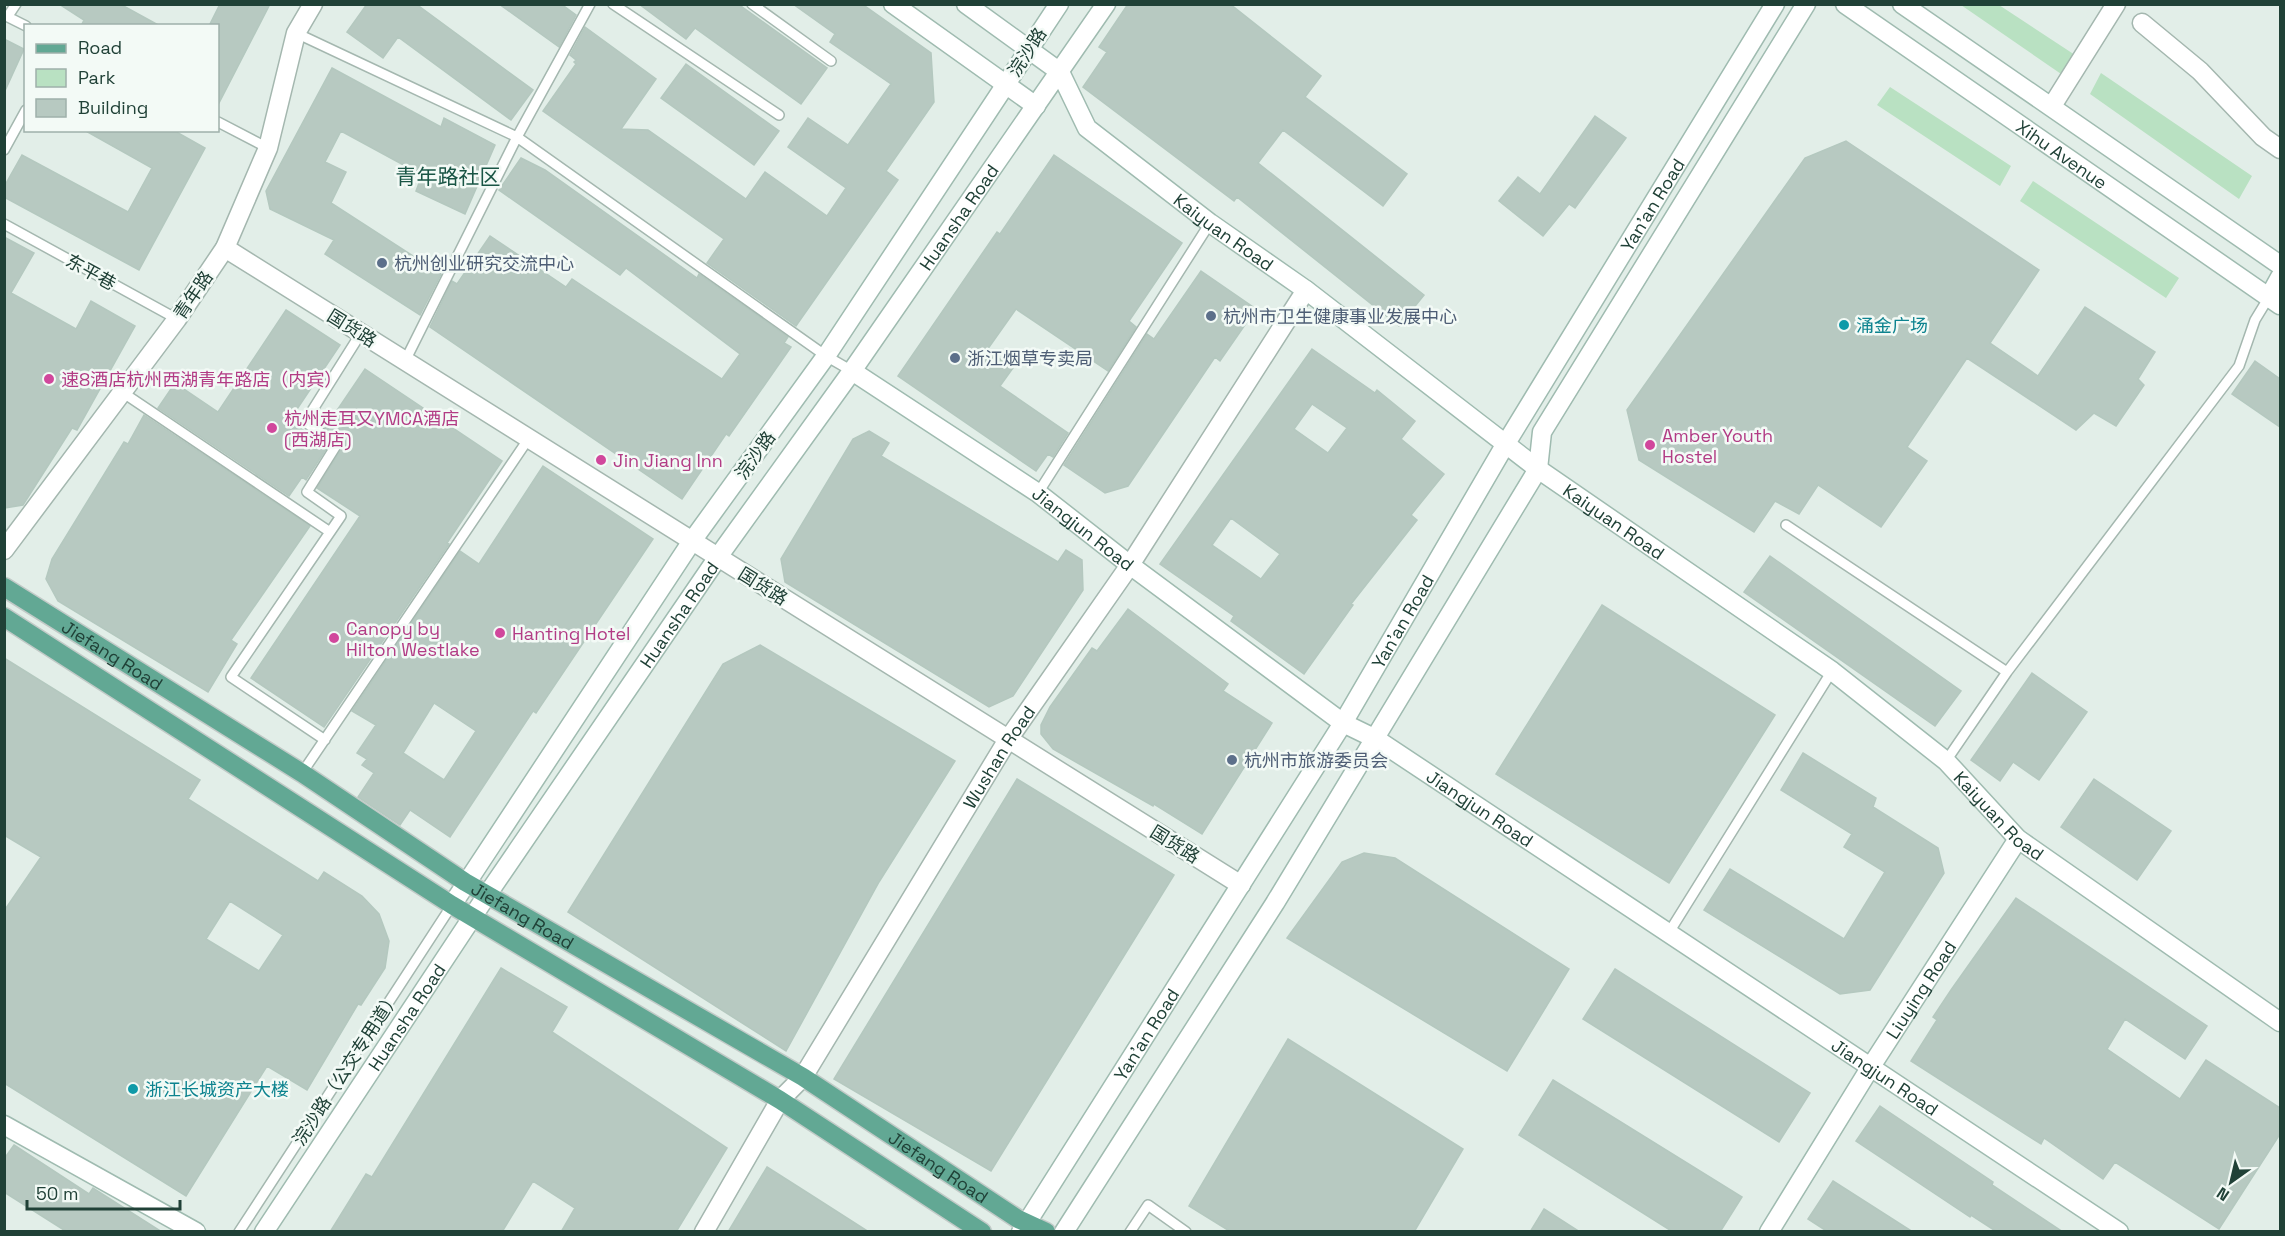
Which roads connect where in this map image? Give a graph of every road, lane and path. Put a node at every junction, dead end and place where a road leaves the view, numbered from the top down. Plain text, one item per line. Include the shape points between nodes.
1 (16, 4) edge
2 (313, 4) edge
3 (590, 4) edge
4 (613, 4) edge
5 (752, 4) edge
6 (893, 4) edge
7 (966, 4) edge
8 (1059, 4) edge
9 (1106, 4) edge
10 (1775, 4) edge
11 (1806, 4) edge
12 (1845, 4) edge
13 (1902, 4) edge
14 (2116, 4) edge
15 (6, 16) edge
16 (2142, 23) dead end
17 (24, 25) edge
18 (296, 33) junction
19 (1028, 50) junction
20 (831, 62) dead end
21 (1060, 72) junction
22 (1005, 85) junction
23 (1036, 106) junction
24 (2052, 106) junction
25 (24, 114) edge
26 (779, 115) dead end
27 (219, 123) edge
28 (517, 137) junction
29 (268, 148) junction
30 (2280, 149) edge
31 (4, 150) edge
32 (4, 224) edge
33 (1210, 224) junction
34 (225, 248) junction
35 (2280, 265) edge
36 (2280, 277) edge
37 (1306, 291) junction
38 (2275, 301) edge
39 (177, 319) junction
40 (361, 333) junction
41 (826, 356) junction
42 (405, 361) junction
43 (852, 371) junction
44 (122, 392) junction
45 (529, 438) junction
46 (1505, 445) junction
47 (1538, 469) junction
48 (1038, 493) junction
49 (1786, 525) dead end
50 (330, 532) junction
51 (692, 541) junction
52 (4, 550) edge
53 (718, 557) junction
54 (1130, 566) junction
55 (4, 587) edge
56 (4, 617) edge
57 (1832, 671) junction
58 (2007, 672) junction
59 (1343, 723) junction
60 (1376, 739) junction
61 (324, 740) junction
62 (1007, 741) junction
63 (1946, 761) junction
64 (302, 773) junction
65 (2018, 840) junction
66 (465, 882) junction
67 (1241, 885) junction
68 (487, 895) junction
69 (452, 905) junction
70 (474, 917) junction
71 (1668, 934) junction
72 (2280, 1022) edge
73 (1870, 1068) junction
74 (803, 1077) junction
75 (780, 1100) junction
76 (4, 1125) edge
77 (1023, 1228) edge
78 (196, 1232) edge
79 (239, 1232) edge
80 (264, 1232) edge
81 (704, 1232) edge
82 (982, 1232) edge
83 (1046, 1232) edge
84 (1064, 1232) edge
85 (1130, 1232) edge
86 (1186, 1232) edge
87 (1769, 1232) edge
88 (2119, 1232) edge

1 - 15 lane
2 - 18 street, 青年路
3 - 28 lane
4 - 26 lane
5 - 20 lane
6 - 22 street
7 - 19 street, Kaiyuan Road
8 - 19 street, 浣沙路
9 - 21 street, Huansha Road
10 - 46 street, Yan'an Road
11 - 47 street, Yan'an Road via 1542,432
12 - 38 street, Xihu Avenue
13 - 24 street, Xihu Avenue
14 - 24 street
15 - 17 lane
16 - 30 street via 2200,71 2263,137
18 - 28 lane
18 - 29 street, 青年路
19 - 21 street, Kaiyuan Road
19 - 22 street, 浣沙路
21 - 23 street, Huansha Road
21 - 33 street, Kaiyuan Road via 1087,128
22 - 23 street
22 - 41 street, 浣沙路
23 - 43 street, Huansha Road
24 - 35 street, Xihu Avenue
25 - 31 lane
27 - 29 lane
28 - 41 lane
28 - 42 lane
29 - 34 street, 青年路
32 - 39 lane, 东平巷
33 - 37 street, Kaiyuan Road
33 - 48 lane
34 - 39 street, 青年路
34 - 40 street, 国货路
36 - 38 street
37 - 46 street, Kaiyuan Road
37 - 54 street, Wushan Road
38 - 58 lane via 2255,320 2239,366
39 - 44 street, 青年路
40 - 42 street, 国货路
40 - 50 lane via 305,422 337,444 308,492 341,516
41 - 43 lane
41 - 51 street, 浣沙路
42 - 45 street, 国货路
43 - 48 street, Jiangjun Road
43 - 53 street, Huansha Road
44 - 50 lane
44 - 52 street, 青年路
45 - 51 street, 国货路
45 - 61 lane
46 - 47 street, Kaiyuan Road
46 - 59 street, Yan'an Road
47 - 57 street, Kaiyuan Road
47 - 60 street, Yan'an Road
48 - 54 street, Jiangjun Road
49 - 58 lane
50 - 61 lane via 231,677
51 - 53 street, 国货路
51 - 66 street, 浣沙路
53 - 62 street, 国货路
53 - 68 street, Huansha Road
54 - 59 street, Jiangjun Road
54 - 62 street, Wushan Road
55 - 64 main road, Jiefang Road
56 - 69 main road, Jiefang Road
57 - 63 street, Kaiyuan Road
57 - 71 lane
58 - 63 lane
59 - 60 street, Jiangjun Road
59 - 67 street, Yan'an Road
60 - 71 street, Jiangjun Road
60 - 84 street, Yan'an Road
61 - 64 lane
62 - 67 street, 国货路
62 - 74 street, Wushan Road
63 - 65 street, Kaiyuan Road
64 - 66 main road, Jiefang Road
65 - 72 street, Kaiyuan Road
65 - 73 street, Liuying Road
66 - 68 main road, Jiefang Road
66 - 69 street, 浣沙路
67 - 77 street, Yan'an Road
68 - 70 street, Huansha Road
68 - 74 main road, Jiefang Road
69 - 70 main road, Jiefang Road
69 - 79 lane, 浣沙路（公交专用道）
70 - 75 main road, Jiefang Road
70 - 80 street, Huansha Road
71 - 73 street, Jiangjun Road
73 - 87 street, Liuying Road
73 - 88 street, Jiangjun Road
74 - 75 street, Wushan Road
74 - 77 main road, Jiefang Road
75 - 81 street, Wushan Road
75 - 82 main road, Jiefang Road
76 - 78 street
77 - 83 main road, Jiefang Road
85 - 86 lane via 1148,1205

